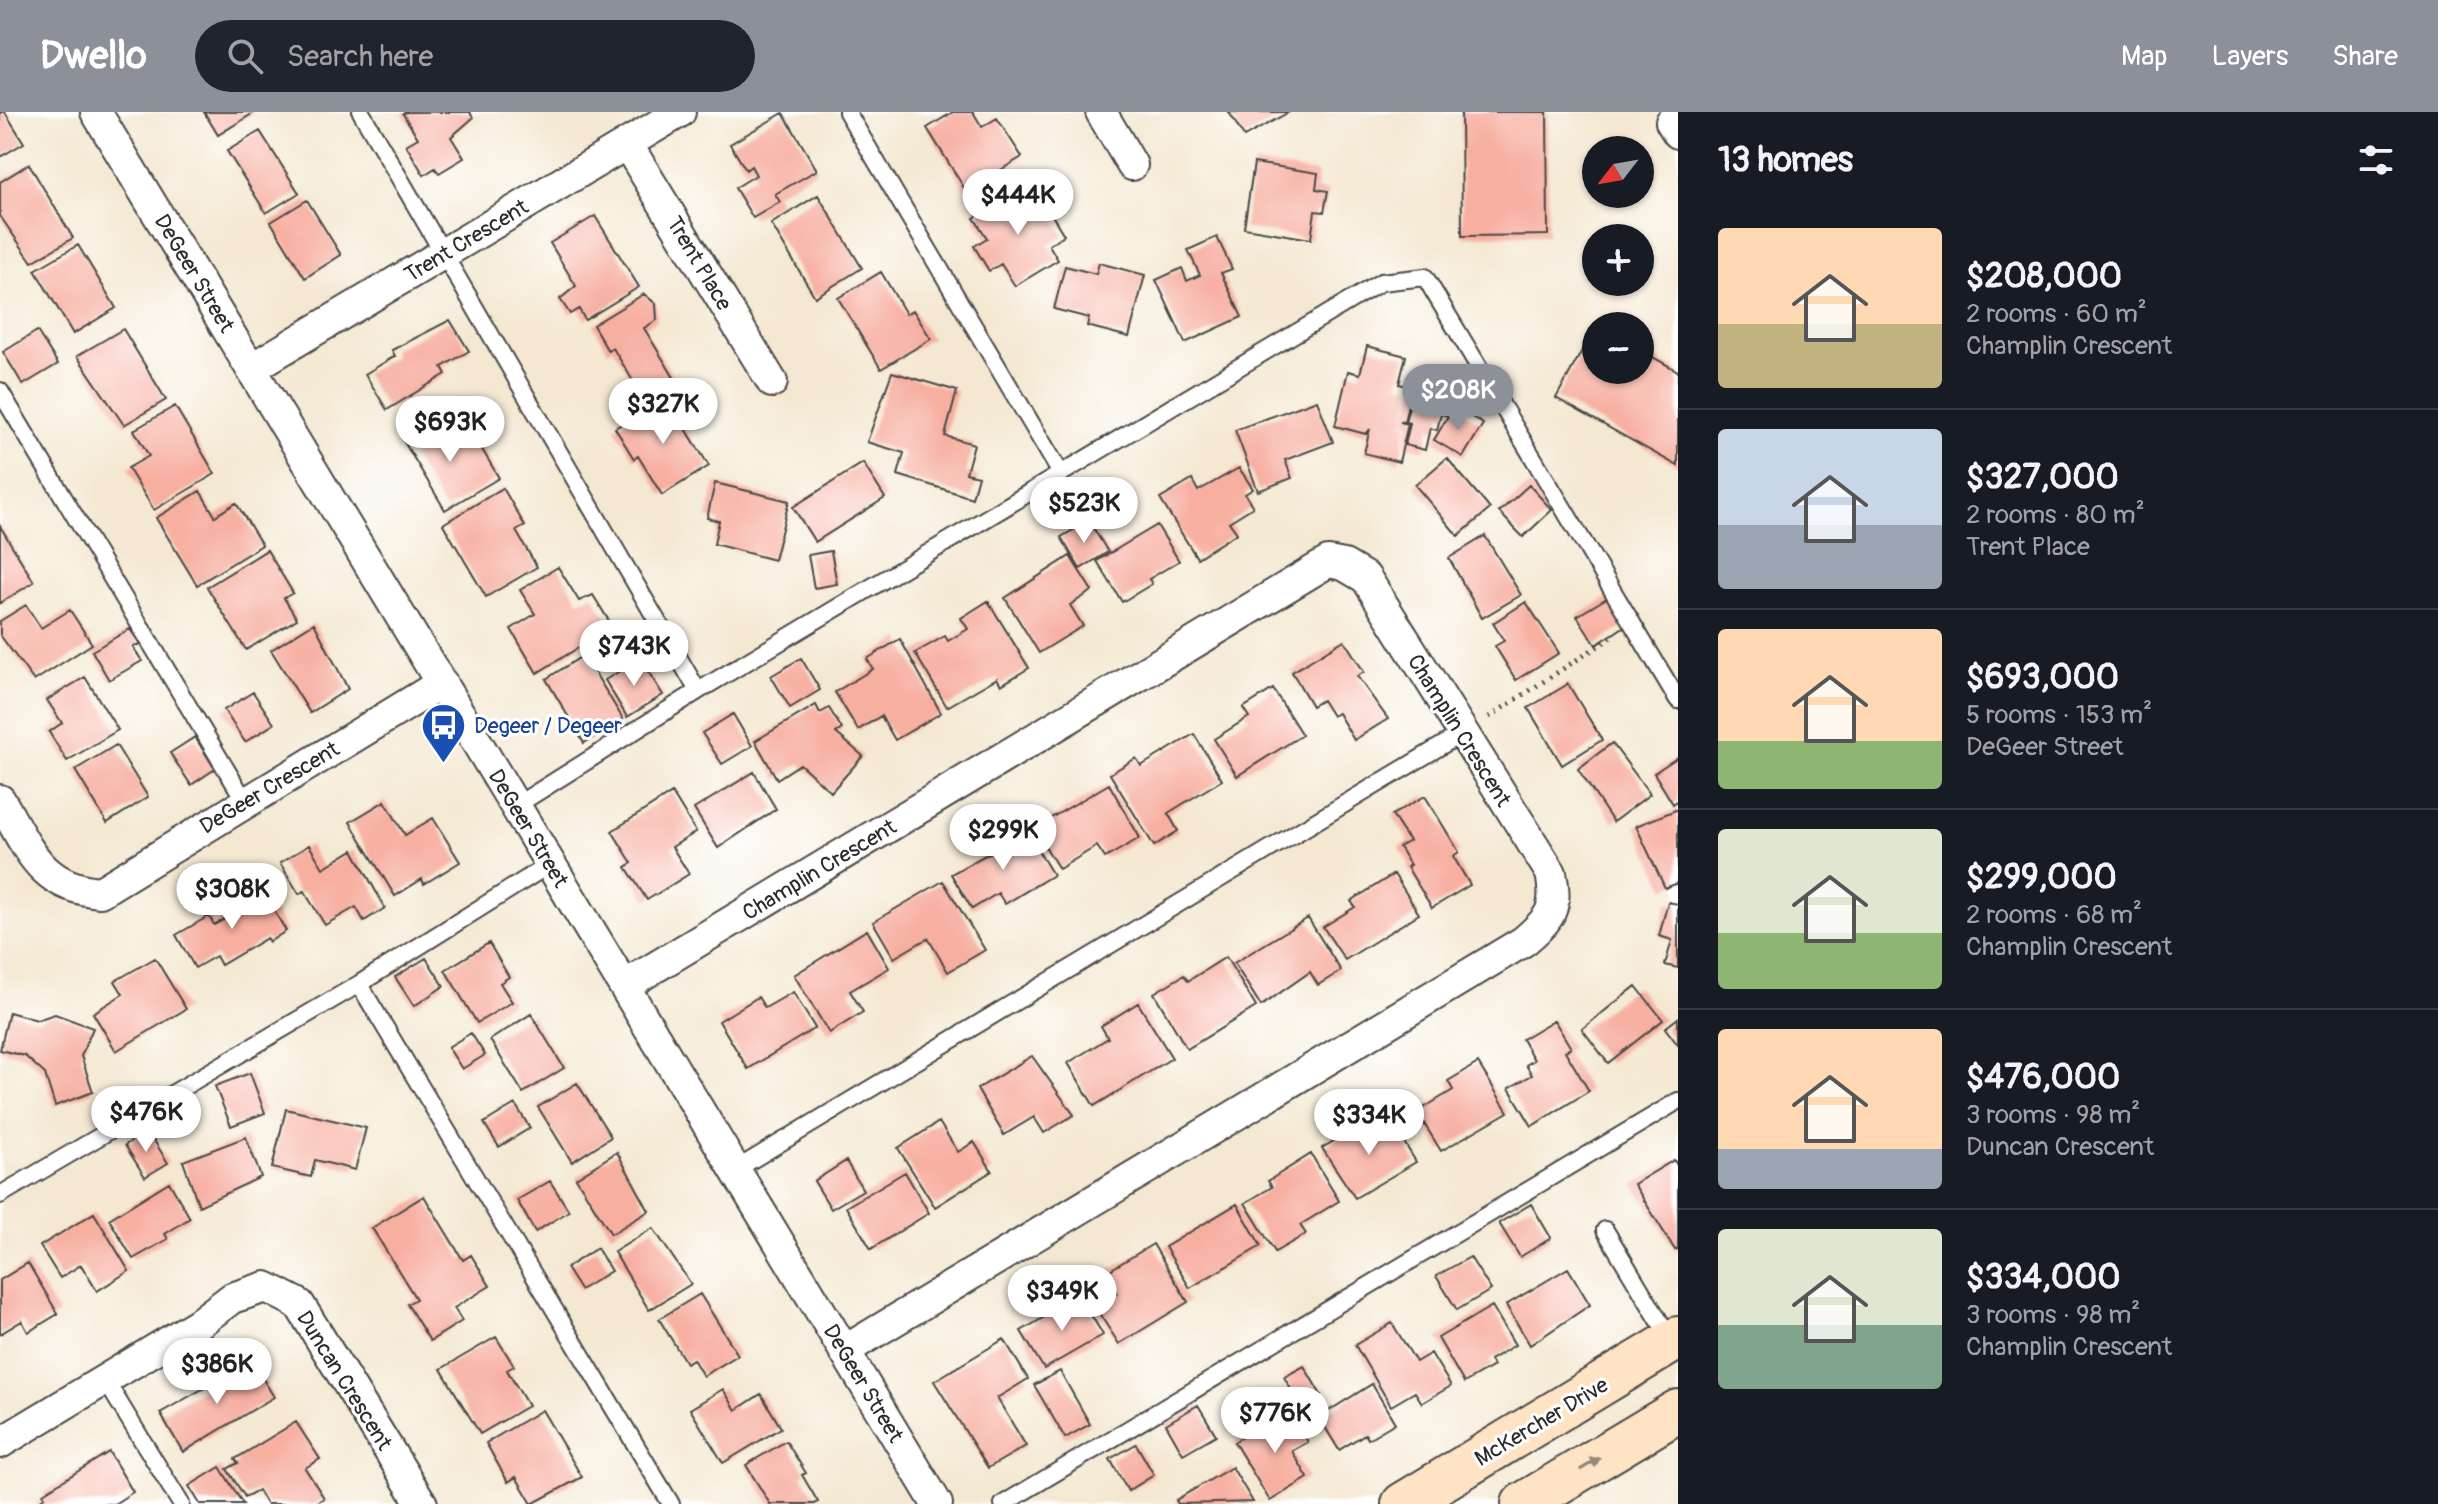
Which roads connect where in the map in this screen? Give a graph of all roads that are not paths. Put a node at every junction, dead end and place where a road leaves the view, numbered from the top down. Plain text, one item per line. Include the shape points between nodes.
1 (96, 112) edge
2 (361, 112) edge
3 (680, 112) edge
4 (847, 112) edge
5 (1101, 112) edge
6 (627, 144) junction
7 (1132, 165) dead end
8 (444, 254) junction
9 (252, 368) junction
10 (772, 382) dead end
11 (0, 391) edge
12 (1060, 472) junction
13 (442, 683) junction
14 (698, 691) junction
15 (1678, 700) edge
16 (1461, 734) junction
17 (0, 800) edge
18 (245, 801) junction
19 (517, 805) junction
20 (550, 864) junction
21 (359, 984) junction
22 (624, 986) junction
23 (1678, 1101) edge
24 (735, 1170) junction
25 (0, 1195) edge
26 (1605, 1230) dead end
27 (1675, 1340) edge
28 (844, 1351) junction
29 (104, 1378) junction
30 (1678, 1411) edge
31 (0, 1443) edge
32 (181, 1504) edge
33 (422, 1504) edge
34 (671, 1504) edge
35 (937, 1504) edge
36 (1003, 1504) edge
37 (1403, 1504) edge
38 (1523, 1504) edge

1 - 9 street, DeGeer Street
2 - 8 lane
3 - 6 street, Trent Crescent
4 - 12 lane
5 - 7 street
6 - 8 street, Trent Crescent
6 - 10 street, Trent Place
8 - 9 street, Trent Crescent
8 - 14 lane
9 - 13 street, DeGeer Street
11 - 18 lane
12 - 14 lane
12 - 15 lane via 1381,282 1425,277
13 - 18 street, DeGeer Crescent
13 - 19 street, DeGeer Street
14 - 19 lane
16 - 22 street, Champlin Crescent via 1366,578 1328,562
16 - 24 lane
16 - 28 street, Champlin Crescent via 1551,873 1556,898 1535,932
17 - 18 street, DeGeer Crescent via 41,869 72,890 100,892
19 - 20 street, DeGeer Street
20 - 21 lane
20 - 22 street, DeGeer Street
21 - 25 lane
21 - 34 lane
22 - 24 street, DeGeer Street
23 - 36 lane
24 - 28 street, DeGeer Street
26 - 27 lane
27 - 37 main road, McKercher Drive
28 - 35 street, DeGeer Street
29 - 31 street, Duncan Crescent
29 - 32 lane
29 - 33 street, Duncan Crescent via 232,1298 266,1287 299,1304
38 -> 30 main road

